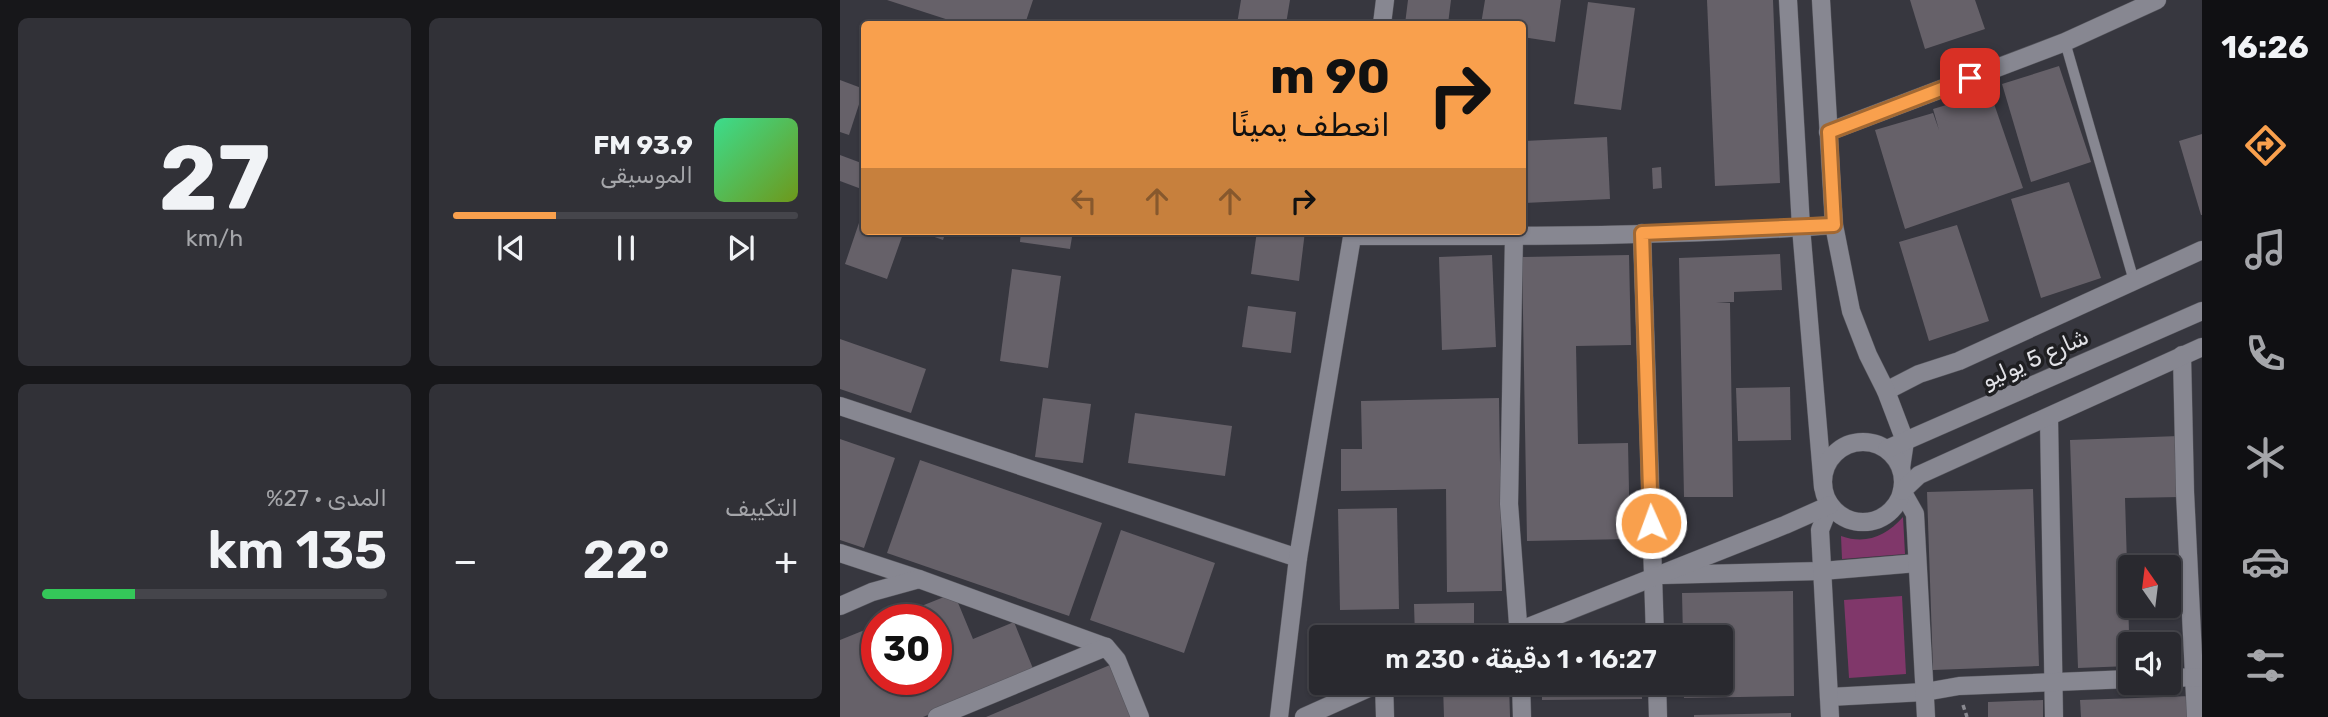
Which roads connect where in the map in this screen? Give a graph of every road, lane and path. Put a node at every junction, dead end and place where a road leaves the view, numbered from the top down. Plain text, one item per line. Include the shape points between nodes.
1 (1385, 0) edge
2 (1788, 0) edge
3 (1821, 0) edge
4 (2151, 1) edge
5 (1382, 21) edge
6 (2065, 42) junction
7 (1829, 132) junction
8 (1834, 225) junction
9 (1801, 227) junction
10 (1642, 233) junction
11 (1353, 235) edge
12 (1460, 235) edge
13 (1514, 236) junction
14 (2202, 250) edge
15 (2134, 281) junction
16 (2202, 311) edge
17 (2202, 347) edge
18 (2182, 355) junction
19 (1886, 391) junction
20 (840, 406) edge
21 (2049, 418) junction
22 (1905, 441) junction
23 (1887, 449) junction
24 (1901, 468) junction
25 (1823, 487) junction
26 (1902, 491) junction
27 (2193, 492) edge
28 (1830, 505) junction
29 (1785, 525) junction
30 (840, 553) edge
31 (1298, 558) junction
32 (1917, 563) junction
33 (1822, 571) junction
34 (1653, 575) junction
35 (919, 579) junction
36 (840, 606) edge
37 (1514, 625) edge
38 (1537, 625) edge
39 (1655, 625) edge
40 (1106, 647) junction
41 (2198, 677) edge
42 (2118, 679) edge
43 (2053, 681) junction
44 (1925, 692) junction
45 (1354, 695) edge
46 (1384, 695) edge
47 (1521, 695) edge
48 (1657, 695) edge
49 (1829, 697) junction
50 (937, 717) edge
51 (1140, 717) edge
52 (1279, 717) edge
53 (1304, 717) edge
54 (1385, 717) edge
55 (1522, 717) edge
56 (1658, 717) edge
57 (1830, 717) edge
58 (1926, 717) edge
59 (2054, 717) edge
60 (2196, 717) edge

1 - 5 street
2 - 9 street
3 - 7 street
4 - 6 street
6 - 7 street
6 - 15 lane
7 - 8 street
8 - 9 street
8 - 19 street via 1852,311
9 - 10 street
9 - 25 street
10 - 13 street
10 - 34 street
11 - 31 street
12 - 13 street
13 - 37 street via 1509,505
14 - 15 street
15 - 19 street
16 - 22 street, شارع 5 يوليو
17 - 18 street
18 - 21 street
18 - 27 street
19 - 22 street
20 - 31 street
21 - 26 street via 1919,475
21 - 43 street
22 - 23 street, شارع 5 يوليو
22 - 24 street
23 - 24 street
23 - 25 street via 1862,442 1837,451 1828,461
24 - 26 street
25 - 28 street
25 - 29 street
26 - 28 street via 1888,513 1864,522 1839,514
26 - 32 street via 1915,514
27 - 41 street
28 - 29 street
28 - 33 street via 1820,530
29 - 34 street
30 - 35 street
31 - 52 street
32 - 33 street
32 - 44 street
33 - 34 street
33 - 49 street
34 - 38 street
34 - 39 street
35 - 36 street
35 - 40 street
40 - 50 street
40 - 51 street via 1117,660
41 - 60 street
42 - 43 street
43 - 44 street
43 - 59 street
44 - 49 street
44 - 58 street
45 - 53 street
46 - 54 street
47 - 55 street
48 - 56 street
49 - 57 street

